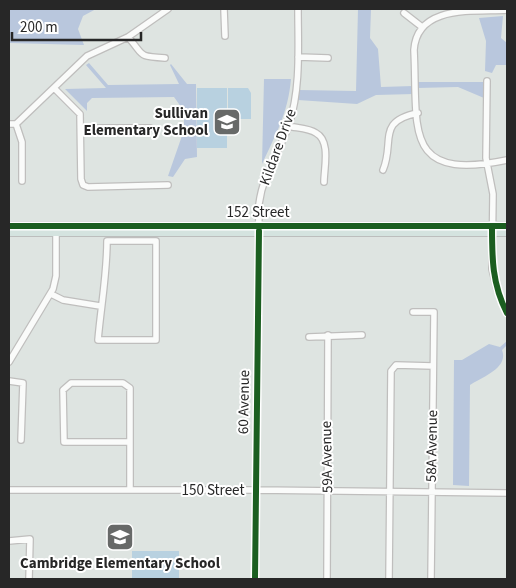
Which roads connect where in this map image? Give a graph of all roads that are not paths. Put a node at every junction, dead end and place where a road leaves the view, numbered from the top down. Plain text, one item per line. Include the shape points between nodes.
1 (168, 9) edge
2 (224, 9) edge
3 (298, 9) edge
4 (507, 10) edge
5 (404, 13) dead end
6 (422, 27) junction
7 (225, 36) dead end
8 (128, 37) junction
9 (298, 57) junction
10 (165, 58) dead end
11 (328, 58) dead end
12 (487, 81) dead end
13 (54, 88) junction
14 (418, 114) junction
15 (9, 124) edge
16 (16, 124) junction
17 (288, 126) junction
18 (81, 128) junction
19 (150, 128) dead end
20 (507, 160) edge
21 (486, 163) junction
22 (383, 170) dead end
23 (22, 181) dead end
24 (324, 182) dead end
25 (168, 185) dead end
26 (9, 226) edge
27 (507, 226) edge
28 (258, 228) junction
29 (56, 229) junction
30 (492, 229) junction
31 (9, 232) edge
32 (507, 232) edge
33 (51, 294) junction
34 (100, 306) junction
35 (413, 312) dead end
36 (507, 313) edge
37 (328, 335) junction
38 (362, 336) dead end
39 (309, 337) dead end
40 (9, 362) edge
41 (433, 366) junction
42 (9, 381) edge
43 (21, 440) dead end
44 (130, 442) junction
45 (9, 490) edge
46 (130, 490) junction
47 (256, 490) junction
48 (328, 491) junction
49 (389, 492) junction
50 (432, 492) junction
51 (507, 494) edge
52 (9, 540) edge
53 (29, 579) edge
54 (255, 579) edge
55 (327, 579) edge
56 (389, 579) edge
57 (431, 579) edge

1 - 8 street
2 - 7 street
3 - 9 street, Kildare Drive
4 - 6 street via 441,15
5 - 6 street
6 - 14 street via 414,50
8 - 10 street via 144,57
8 - 13 street via 86,56
9 - 11 street
9 - 17 street, Kildare Drive via 297,94
12 - 21 street
13 - 16 street
13 - 18 street via 79,112
14 - 21 street via 419,137 425,150 433,157 448,163
14 - 22 street via 401,117 392,125
15 - 16 street
16 - 23 street via 22,142
17 - 24 street via 316,132 323,140
17 - 28 street, Kildare Drive via 265,176
18 - 19 street
18 - 25 street via 83,185
20 - 21 street
21 - 30 street via 493,194
26 - 29 main road, 152 Street
27 - 30 main road, 152 Street
28 - 29 main road, 152 Street
28 - 30 main road, 152 Street
28 - 47 street, 60 Avenue
29 - 31 main road, 152 Street
29 - 33 street via 56,276
30 - 32 main road, 152 Street
30 - 36 street via 493,274
33 - 34 street via 64,300
33 - 40 street
34 - 34 street via 98,340 156,340 156,241 108,240 107,272
35 - 41 street, 58A Avenue via 434,312
37 - 38 street
37 - 39 street
37 - 48 street, 59A Avenue
41 - 49 street via 396,365 391,371
41 - 50 street, 58A Avenue
42 - 43 street via 23,383
44 - 44 street via 128,386 123,383 71,383 65,386 64,442
44 - 46 street
45 - 46 street, 150 Street
46 - 47 street, 150 Street
47 - 48 street, 150 Street
47 - 54 street, 60 Avenue
48 - 49 street, 150 Street
48 - 55 street, 59A Avenue
49 - 50 street, 150 Street
49 - 56 street
50 - 51 street, 150 Street
50 - 57 street, 58A Avenue
52 - 53 street via 30,539

